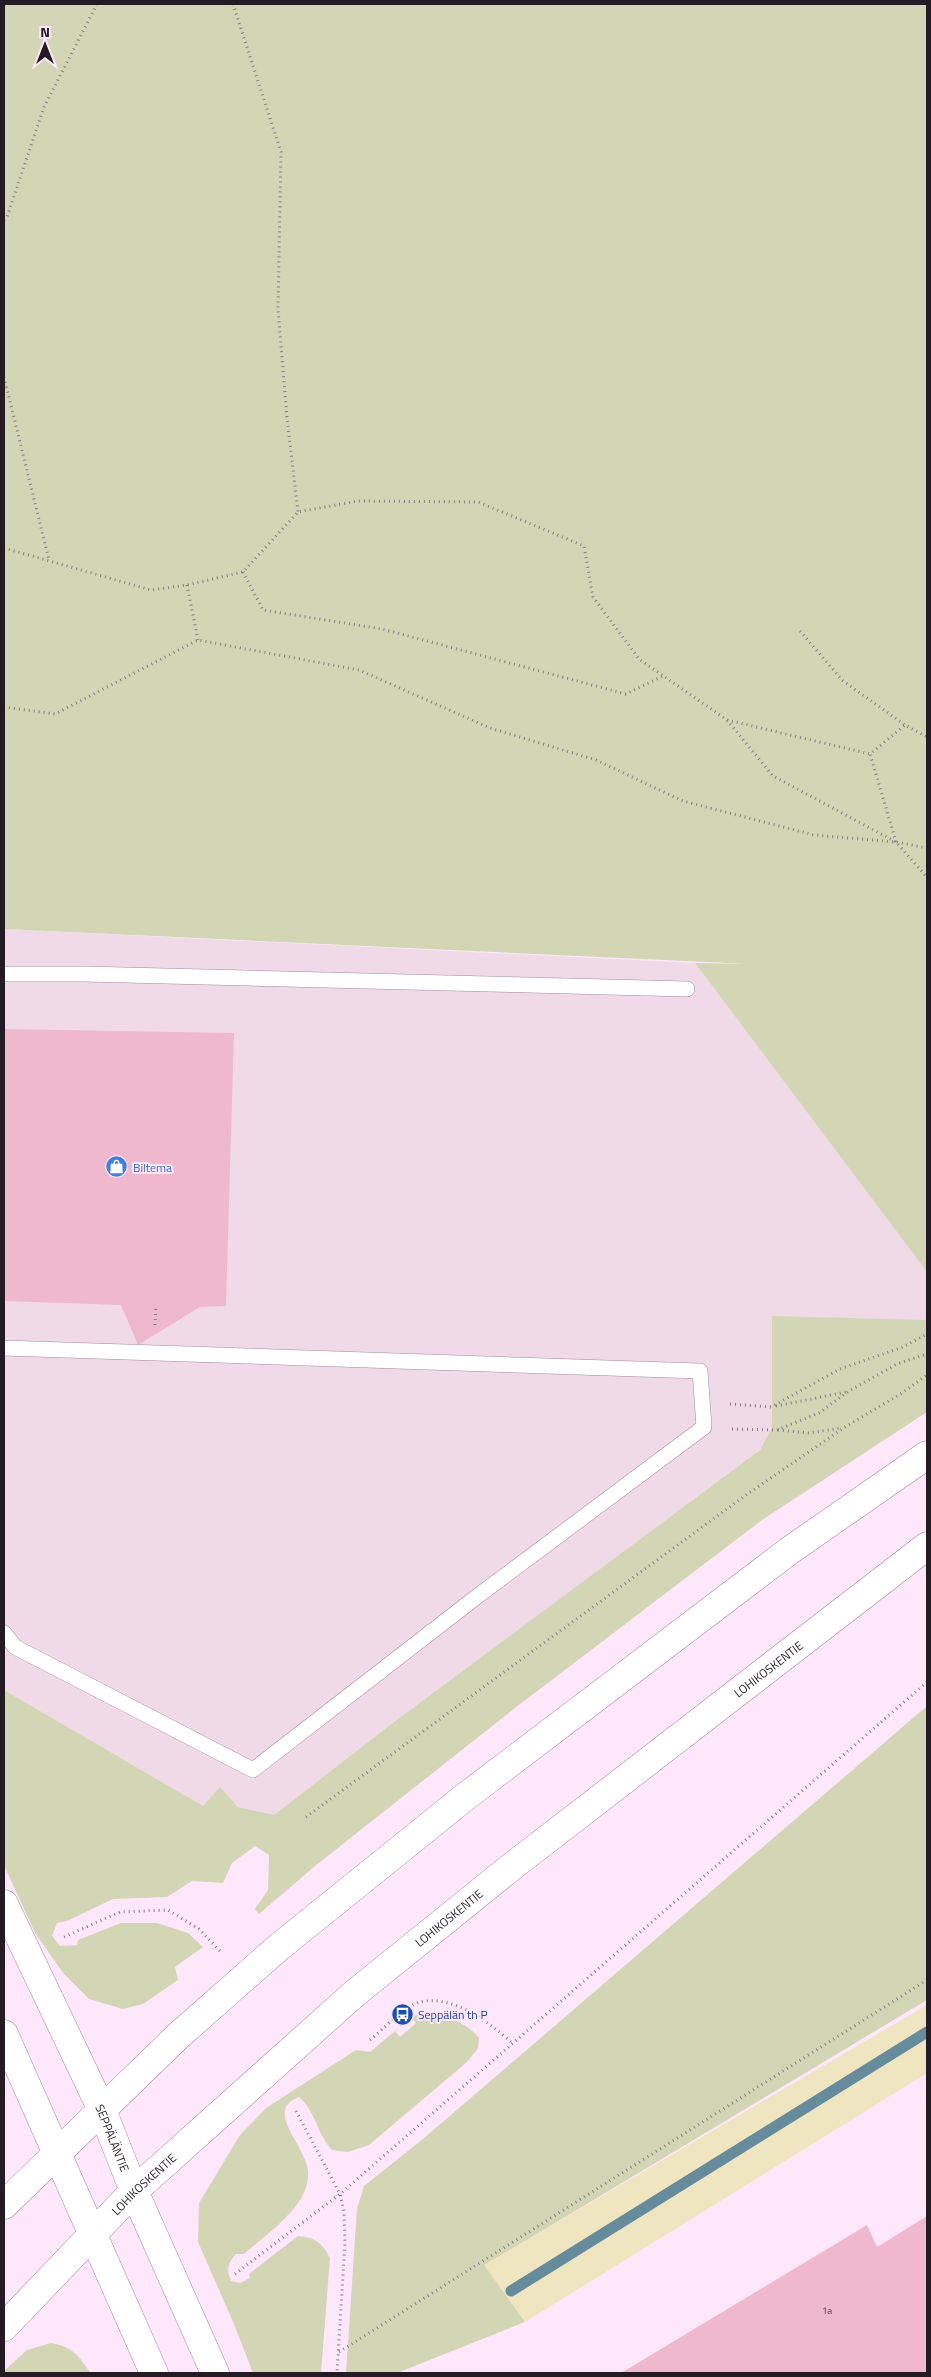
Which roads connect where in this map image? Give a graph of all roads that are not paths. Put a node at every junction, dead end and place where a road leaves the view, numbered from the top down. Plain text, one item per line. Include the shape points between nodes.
1 (4, 974) edge
2 (687, 989) dead end
3 (4, 1348) edge
4 (927, 1455) edge
5 (927, 1546) edge
6 (4, 1634) edge
7 (4, 1904) edge
8 (4, 2034) edge
9 (102, 2110) junction
10 (57, 2152) junction
11 (134, 2191) junction
12 (4, 2205) edge
13 (93, 2234) junction
14 (4, 2327) edge
15 (154, 2373) edge
16 (215, 2373) edge

1 - 2 lane
3 - 6 lane via 700,1371 704,1427 475,1598 253,1770 15,1647
4 - 9 main road via 789,1551 465,1797 279,1947 178,2036
5 - 11 main road, LOHIKOSKENTIE via 510,1868 354,1994
7 - 9 main road, SEPPÄLÄNTIE
8 - 10 main road
9 - 10 main road
9 - 11 main road, SEPPÄLÄNTIE
10 - 12 main road
10 - 13 main road
11 - 13 main road, LOHIKOSKENTIE
11 - 16 main road, SEPPÄLÄNTIE
13 - 14 main road, LOHIKOSKENTIE
13 - 15 main road

